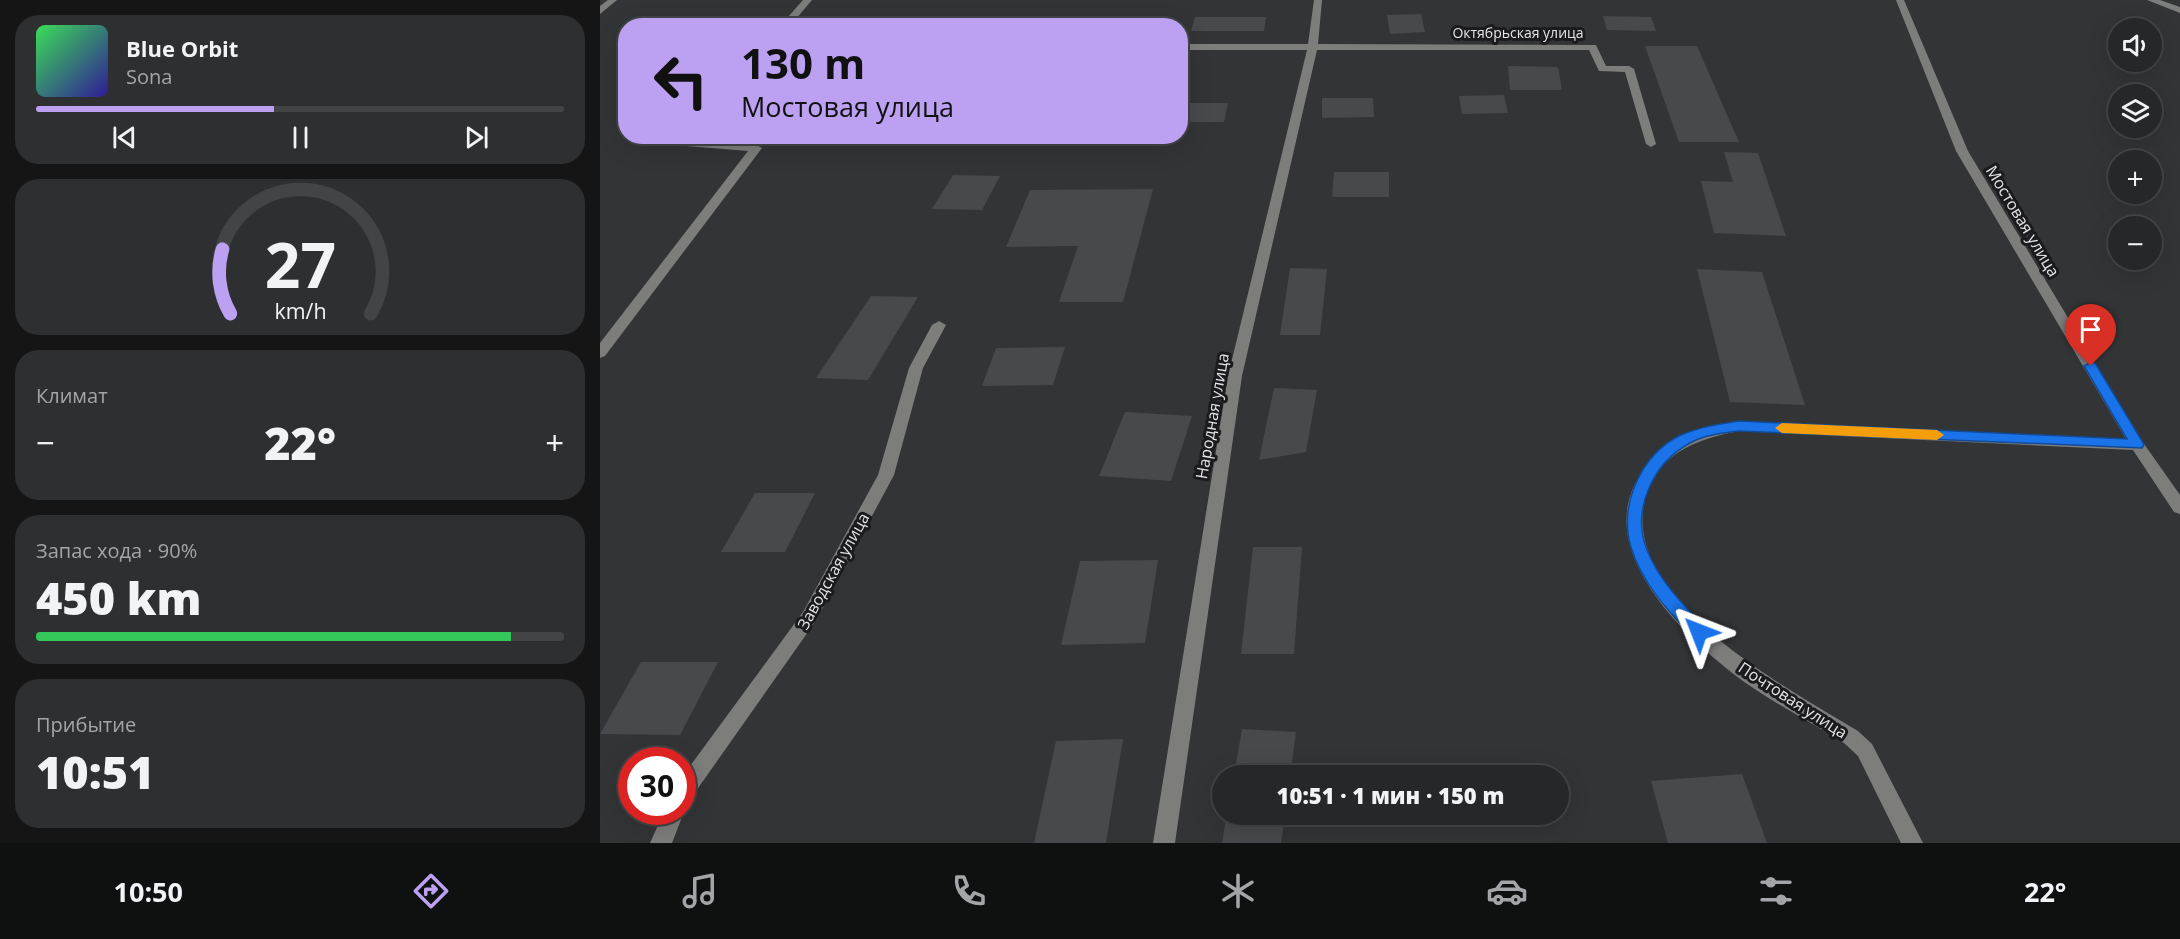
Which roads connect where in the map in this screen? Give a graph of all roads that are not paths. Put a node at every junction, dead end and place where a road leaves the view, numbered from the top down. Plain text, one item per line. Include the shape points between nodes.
1 (614, 0) edge
2 (808, 0) edge
3 (1318, 0) edge
4 (1900, 0) edge
5 (2151, 0) edge
6 (2180, 10) edge
7 (600, 11) edge
8 (791, 18) edge
9 (1313, 46) junction
10 (1188, 47) edge
11 (701, 144) edge
12 (1650, 144) dead end
13 (939, 325) dead end
14 (600, 353) edge
15 (2137, 445) junction
16 (2180, 508) edge
17 (696, 774) edge
18 (669, 825) edge
19 (661, 843) edge
20 (1164, 843) edge
21 (1912, 843) edge

1 - 7 street
2 - 8 street
3 - 9 street, Народная улица
4 - 15 street, Мостовая улица via 1962,151
5 - 6 street
9 - 10 street
9 - 12 street, Октябрьская улица via 1593,47 1602,69 1629,69
9 - 20 street, Народная улица via 1235,376
11 - 14 street via 756,148
13 - 17 street, Заводская улица via 916,368 886,475 809,617
15 - 16 street, Мостовая улица
15 - 21 street, Почтовая улица via 1739,426 1685,439 1663,456 1644,482 1634,524 1639,549 1671,604 1749,675 1851,736 1864,750
18 - 19 street

